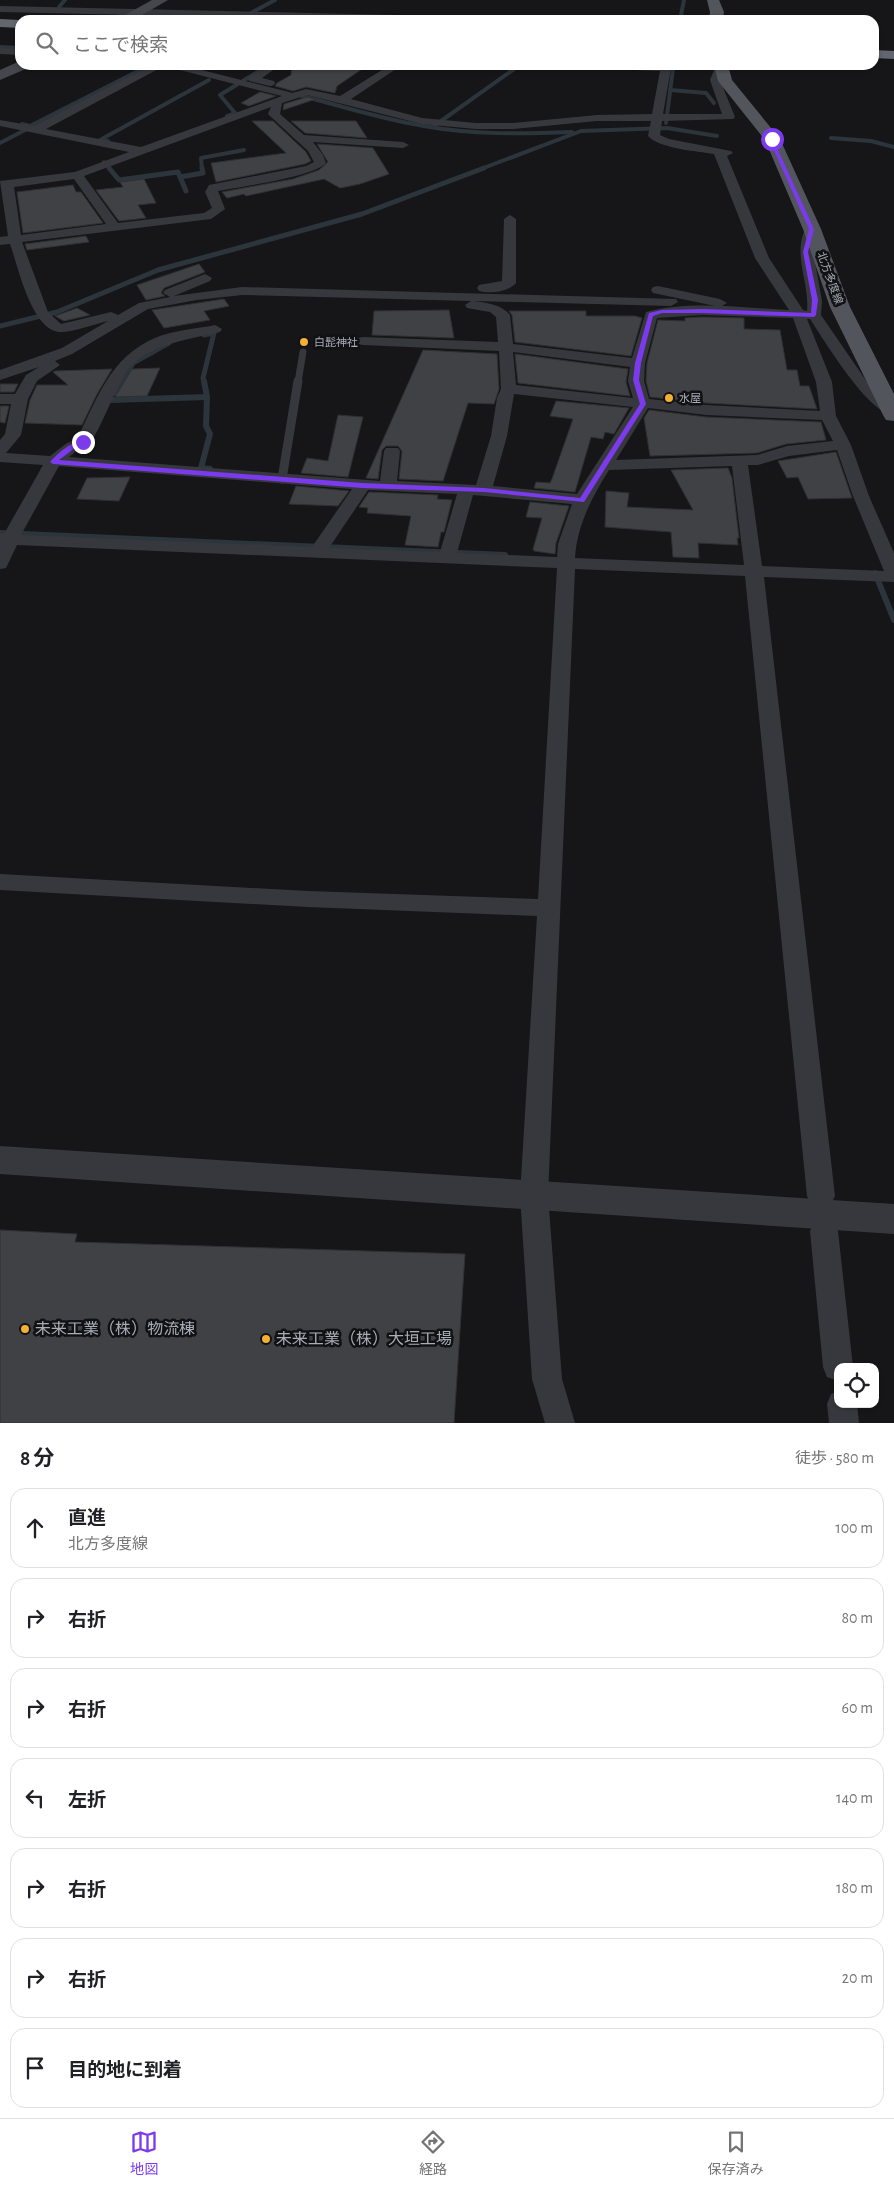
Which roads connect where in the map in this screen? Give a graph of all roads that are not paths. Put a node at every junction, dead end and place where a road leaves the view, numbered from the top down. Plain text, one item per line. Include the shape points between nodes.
1 (70, 0) edge
2 (162, 0) edge
3 (713, 0) edge
4 (0, 9) edge
5 (62, 10) junction
6 (135, 13) junction
7 (230, 15) edge
8 (716, 15) edge
9 (0, 24) edge
10 (15, 24) edge
11 (0, 32) edge
12 (15, 33) edge
13 (879, 46) edge
14 (894, 47) edge
15 (0, 51) edge
16 (15, 52) edge
17 (879, 54) edge
18 (894, 55) edge
19 (15, 69) edge
20 (150, 70) edge
21 (189, 70) edge
22 (267, 70) edge
23 (389, 70) edge
24 (666, 70) edge
25 (719, 70) edge
26 (722, 70) edge
27 (0, 76) edge
28 (306, 92) junction
29 (293, 96) junction
30 (342, 100) junction
31 (277, 101) junction
32 (658, 117) junction
33 (0, 123) edge
34 (35, 130) junction
35 (300, 138) junction
36 (403, 145) dead end
37 (144, 151) junction
38 (77, 175) junction
39 (3, 185) edge
40 (510, 220) dead end
41 (114, 227) junction
42 (812, 229) junction
43 (15, 240) junction
44 (0, 241) edge
45 (205, 278) dead end
46 (419, 281) dead end
47 (654, 289) dead end
48 (298, 291) junction
49 (321, 292) junction
50 (351, 293) junction
51 (436, 295) junction
52 (144, 306) junction
53 (234, 306) dead end
54 (746, 309) junction
55 (770, 314) junction
56 (806, 315) junction
57 (214, 329) dead end
58 (363, 341) dead end
59 (505, 348) junction
60 (66, 351) junction
61 (303, 352) dead end
62 (638, 363) junction
63 (4, 373) edge
64 (509, 389) junction
65 (0, 399) edge
66 (20, 399) junction
67 (643, 404) junction
68 (893, 413) edge
69 (828, 416) junction
70 (843, 445) junction
71 (0, 450) edge
72 (392, 451) dead end
73 (0, 457) edge
74 (740, 461) junction
75 (53, 462) junction
76 (604, 464) junction
77 (282, 479) junction
78 (362, 486) junction
79 (388, 486) junction
80 (475, 490) junction
81 (582, 500) junction
82 (5, 539) edge
83 (317, 553) junction
84 (447, 558) junction
85 (0, 564) edge
86 (565, 564) junction
87 (754, 572) junction
88 (894, 576) edge
89 (0, 882) edge
90 (548, 908) junction
91 (0, 1160) edge
92 (534, 1195) junction
93 (820, 1196) dead end
94 (894, 1219) edge
95 (824, 1231) dead end
96 (838, 1363) edge
97 (842, 1408) edge
98 (560, 1423) edge
99 (844, 1423) edge

1 - 5 street
2 - 6 main road
3 - 8 main road
4 - 5 street
5 - 6 street
6 - 7 street
9 - 10 highway
11 - 12 highway
13 - 14 highway
15 - 16 street
17 - 18 highway
19 - 27 main road
20 - 34 street
21 - 29 street
22 - 28 street via 252,79
23 - 30 street
24 - 32 street
25 - 32 street via 715,80 729,117
26 - 42 main road, 北方多度線 via 725,81 772,139
28 - 29 street
28 - 30 street
29 - 31 street
30 - 32 street via 422,121 468,126
31 - 35 street via 274,114
31 - 37 street
32 - 56 street via 654,136 658,139 723,152 762,258
33 - 34 street
34 - 37 street
35 - 36 street
35 - 41 street via 319,156 320,162 310,169 213,188 211,192 219,209 207,216
37 - 38 street
38 - 39 street
38 - 41 street
39 - 43 street
40 - 51 street via 509,284
41 - 43 street
42 - 56 street via 806,252 815,300
42 - 68 main road, 北方多度線 via 840,307
43 - 44 street
43 - 52 street via 42,314 56,327 67,328
45 - 52 street
46 - 48 street
47 - 54 street
48 - 49 street
48 - 52 street via 242,291
49 - 50 street
49 - 53 street
50 - 51 street
50 - 59 street via 360,297 494,309 503,315
51 - 54 street via 675,302
52 - 60 street
54 - 55 street
55 - 56 street
55 - 62 street via 702,311 651,314
56 - 68 street via 862,385
56 - 69 street via 802,328 824,382
57 - 75 street via 160,341 130,359 118,372 83,442
58 - 59 street
59 - 62 street
59 - 64 street
60 - 63 street
60 - 66 street via 67,357 31,378
61 - 77 lane
62 - 67 street via 636,380
64 - 67 street
64 - 80 street via 504,398 499,436
65 - 66 street
66 - 71 street via 13,435
67 - 69 street
67 - 76 street
69 - 70 street
70 - 74 street via 787,451 758,460
70 - 88 street
72 - 79 street
73 - 75 street
74 - 76 street
74 - 87 street
75 - 77 street
75 - 82 street
76 - 81 street
77 - 78 street
78 - 79 street
78 - 83 street
79 - 80 street
80 - 81 street
80 - 84 street
81 - 86 street via 567,544
82 - 83 street
82 - 85 street via 7,550
83 - 84 street
84 - 86 street
86 - 87 street
86 - 90 street
87 - 88 street
87 - 93 street
89 - 90 street
90 - 92 street
91 - 92 street
92 - 94 street
92 - 98 street via 547,1379
95 - 96 street
97 - 99 street

